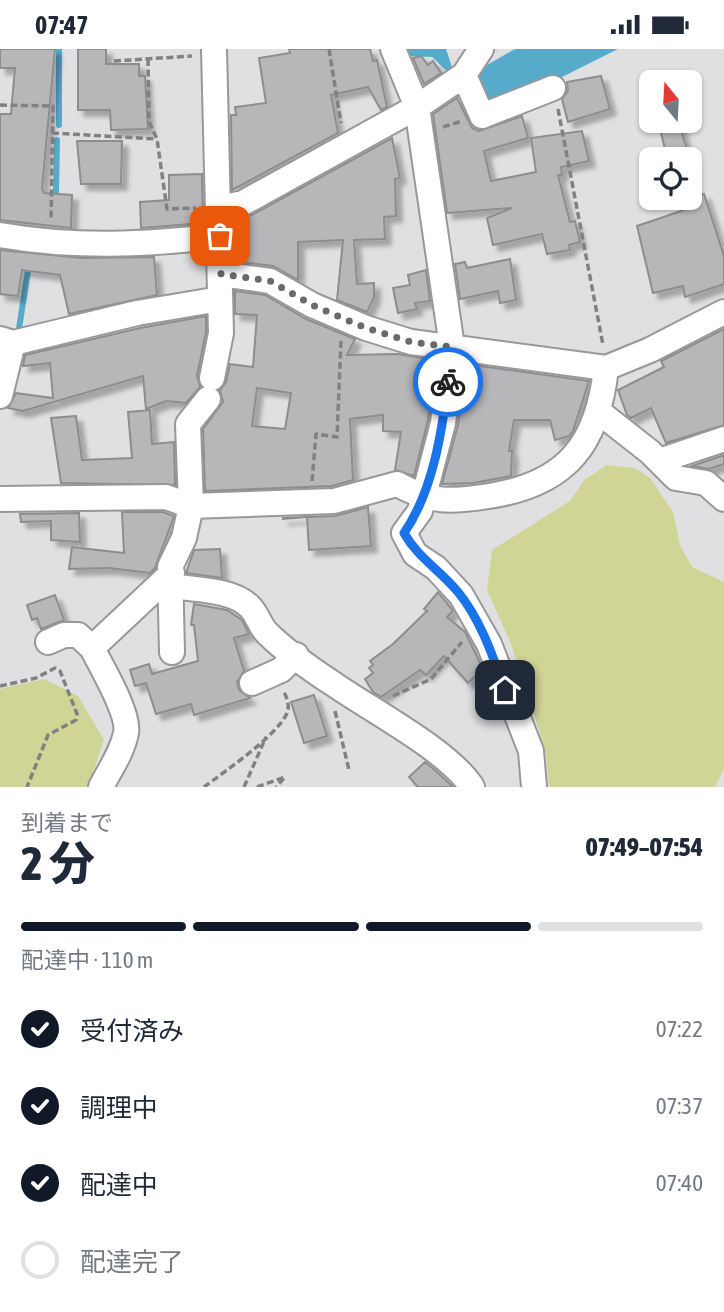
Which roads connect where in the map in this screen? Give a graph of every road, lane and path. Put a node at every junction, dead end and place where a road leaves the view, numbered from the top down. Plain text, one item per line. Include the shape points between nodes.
1 (329, 49) edge
2 (393, 49) edge
3 (481, 49) edge
4 (214, 52) edge
5 (148, 59) junction
6 (114, 61) dead end
7 (464, 75) junction
8 (553, 88) joint
9 (0, 105) edge
10 (417, 107) junction
11 (482, 116) junction
12 (52, 133) junction
13 (421, 133) junction
14 (157, 139) junction
15 (345, 146) junction
16 (219, 208) junction
17 (0, 235) edge
18 (220, 236) junction
19 (50, 243) junction
20 (221, 274) junction
21 (220, 299) junction
22 (724, 311) edge
23 (342, 318) junction
24 (7, 341) edge
25 (452, 347) junction
26 (606, 368) junction
27 (0, 396) edge
28 (599, 412) junction
29 (724, 439) edge
30 (659, 461) junction
31 (423, 498) junction
32 (0, 499) edge
33 (724, 499) edge
34 (310, 502) junction
35 (191, 506) junction
36 (172, 580) junction
37 (477, 624) junction
38 (48, 642) dead end
39 (92, 647) junction
40 (172, 652) dead end
41 (288, 663) junction
42 (319, 673) junction
43 (252, 683) dead end
44 (0, 686) edge
45 (374, 708) junction
46 (267, 735) junction
47 (349, 770) dead end
48 (27, 787) edge
49 (101, 787) edge
50 (204, 787) edge
51 (244, 787) edge
52 (257, 787) edge
53 (276, 787) edge
54 (471, 787) edge
55 (534, 787) edge

1 - 15 path
2 - 10 street
3 - 7 street
4 - 5 path
4 - 16 street
5 - 6 path
5 - 14 path via 149,122
7 - 10 street
7 - 11 street
8 - 11 street
8 - 26 path
9 - 12 path via 53,106
10 - 13 street
10 - 15 street
11 - 13 path
12 - 14 path
12 - 19 path
13 - 25 street
14 - 16 path via 167,209
15 - 16 street via 243,203
16 - 18 street
17 - 19 street
18 - 19 street via 137,246
18 - 20 street
20 - 21 street
20 - 23 street via 270,281
21 - 24 street
21 - 35 street via 221,333 210,388 188,424
22 - 26 street
23 - 25 street via 411,342
23 - 34 path via 337,437 316,434
24 - 27 street
25 - 26 street
25 - 31 street via 443,423
26 - 28 street
28 - 30 street
28 - 31 street via 589,437 567,465 540,483 452,502
29 - 30 street
30 - 33 street via 676,478 706,483
31 - 34 street via 397,484 334,501
31 - 37 street via 420,511 404,533 415,554 436,568 461,595
32 - 35 street via 166,496
34 - 35 street
35 - 36 street via 184,538 170,567
36 - 39 street
36 - 40 street
36 - 41 street via 249,606
37 - 45 path via 431,679
37 - 55 street via 531,751
38 - 39 street via 78,635
39 - 49 street via 127,729 121,751
41 - 42 street
41 - 43 street
41 - 46 path via 281,683 288,700 287,713
42 - 45 street
42 - 47 path via 332,699
44 - 48 path via 36,678 55,668 77,714 76,720 48,735
45 - 54 street via 466,777
46 - 50 path
46 - 51 path
52 - 53 path via 285,777

